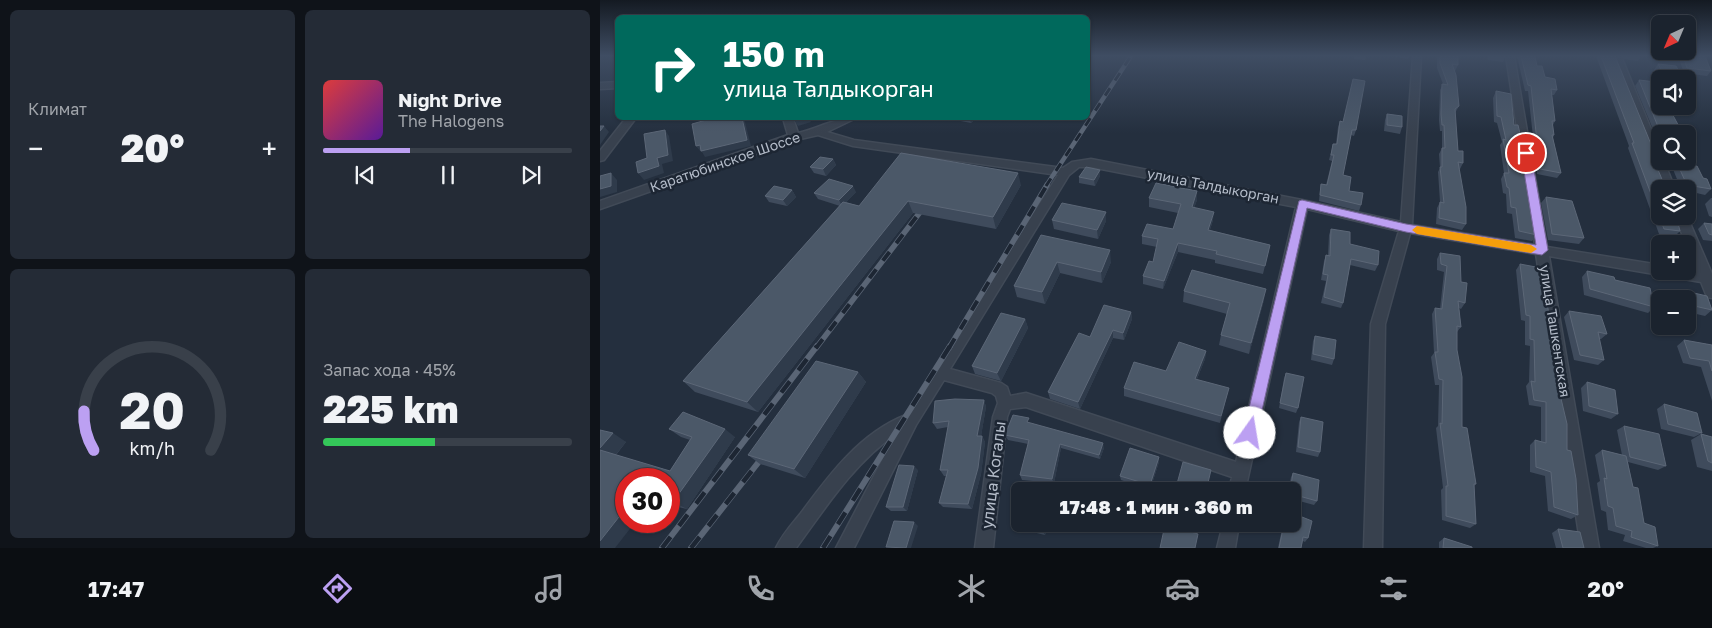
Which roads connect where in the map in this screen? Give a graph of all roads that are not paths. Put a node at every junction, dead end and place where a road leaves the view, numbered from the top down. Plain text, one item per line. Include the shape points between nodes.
1 (1415, 82) edge
2 (1514, 82) edge
3 (1627, 82) edge
4 (615, 85) edge
5 (600, 86) edge
6 (629, 120) edge
7 (789, 120) edge
8 (845, 120) edge
9 (818, 132) junction
10 (794, 137) junction
11 (600, 158) edge
12 (1065, 172) junction
13 (1666, 180) edge
14 (1302, 204) junction
15 (600, 205) edge
16 (1685, 225) edge
17 (1406, 228) junction
18 (1542, 250) junction
19 (1651, 268) edge
20 (1696, 276) edge
21 (1709, 278) edge
22 (1712, 293) edge
23 (940, 373) junction
24 (1005, 403) junction
25 (910, 420) junction
26 (1241, 472) junction
27 (1239, 482) edge
28 (1229, 532) edge
29 (989, 547) edge
30 (785, 548) edge
31 (845, 548) edge
32 (1226, 548) edge
33 (1373, 548) edge
34 (1590, 548) edge

1 - 17 street
2 - 18 street, улица Ташкентская
3 - 13 street
4 - 5 street
6 - 11 street
7 - 10 street
8 - 9 street, Каратюбинское Шоссе
9 - 10 street, Каратюбинское Шоссе
9 - 12 street via 853,143
10 - 15 street, Каратюбинское Шоссе
12 - 14 street, улица Талдыкорган via 1076,164 1091,163
12 - 23 street
14 - 17 street, улица Талдыкорган
14 - 26 street
16 - 21 street
17 - 18 street, улица Талдыкорган
17 - 33 street via 1378,324
18 - 19 street, улица Талдыкорган
18 - 34 street, улица Ташкентская
20 - 21 street
21 - 22 street
23 - 24 street via 996,388 1002,392
23 - 25 street
24 - 26 street via 1026,400
24 - 29 street, улица Когалы via 1000,417
25 - 30 street via 889,429 862,449
25 - 31 street
26 - 27 street
28 - 32 street

